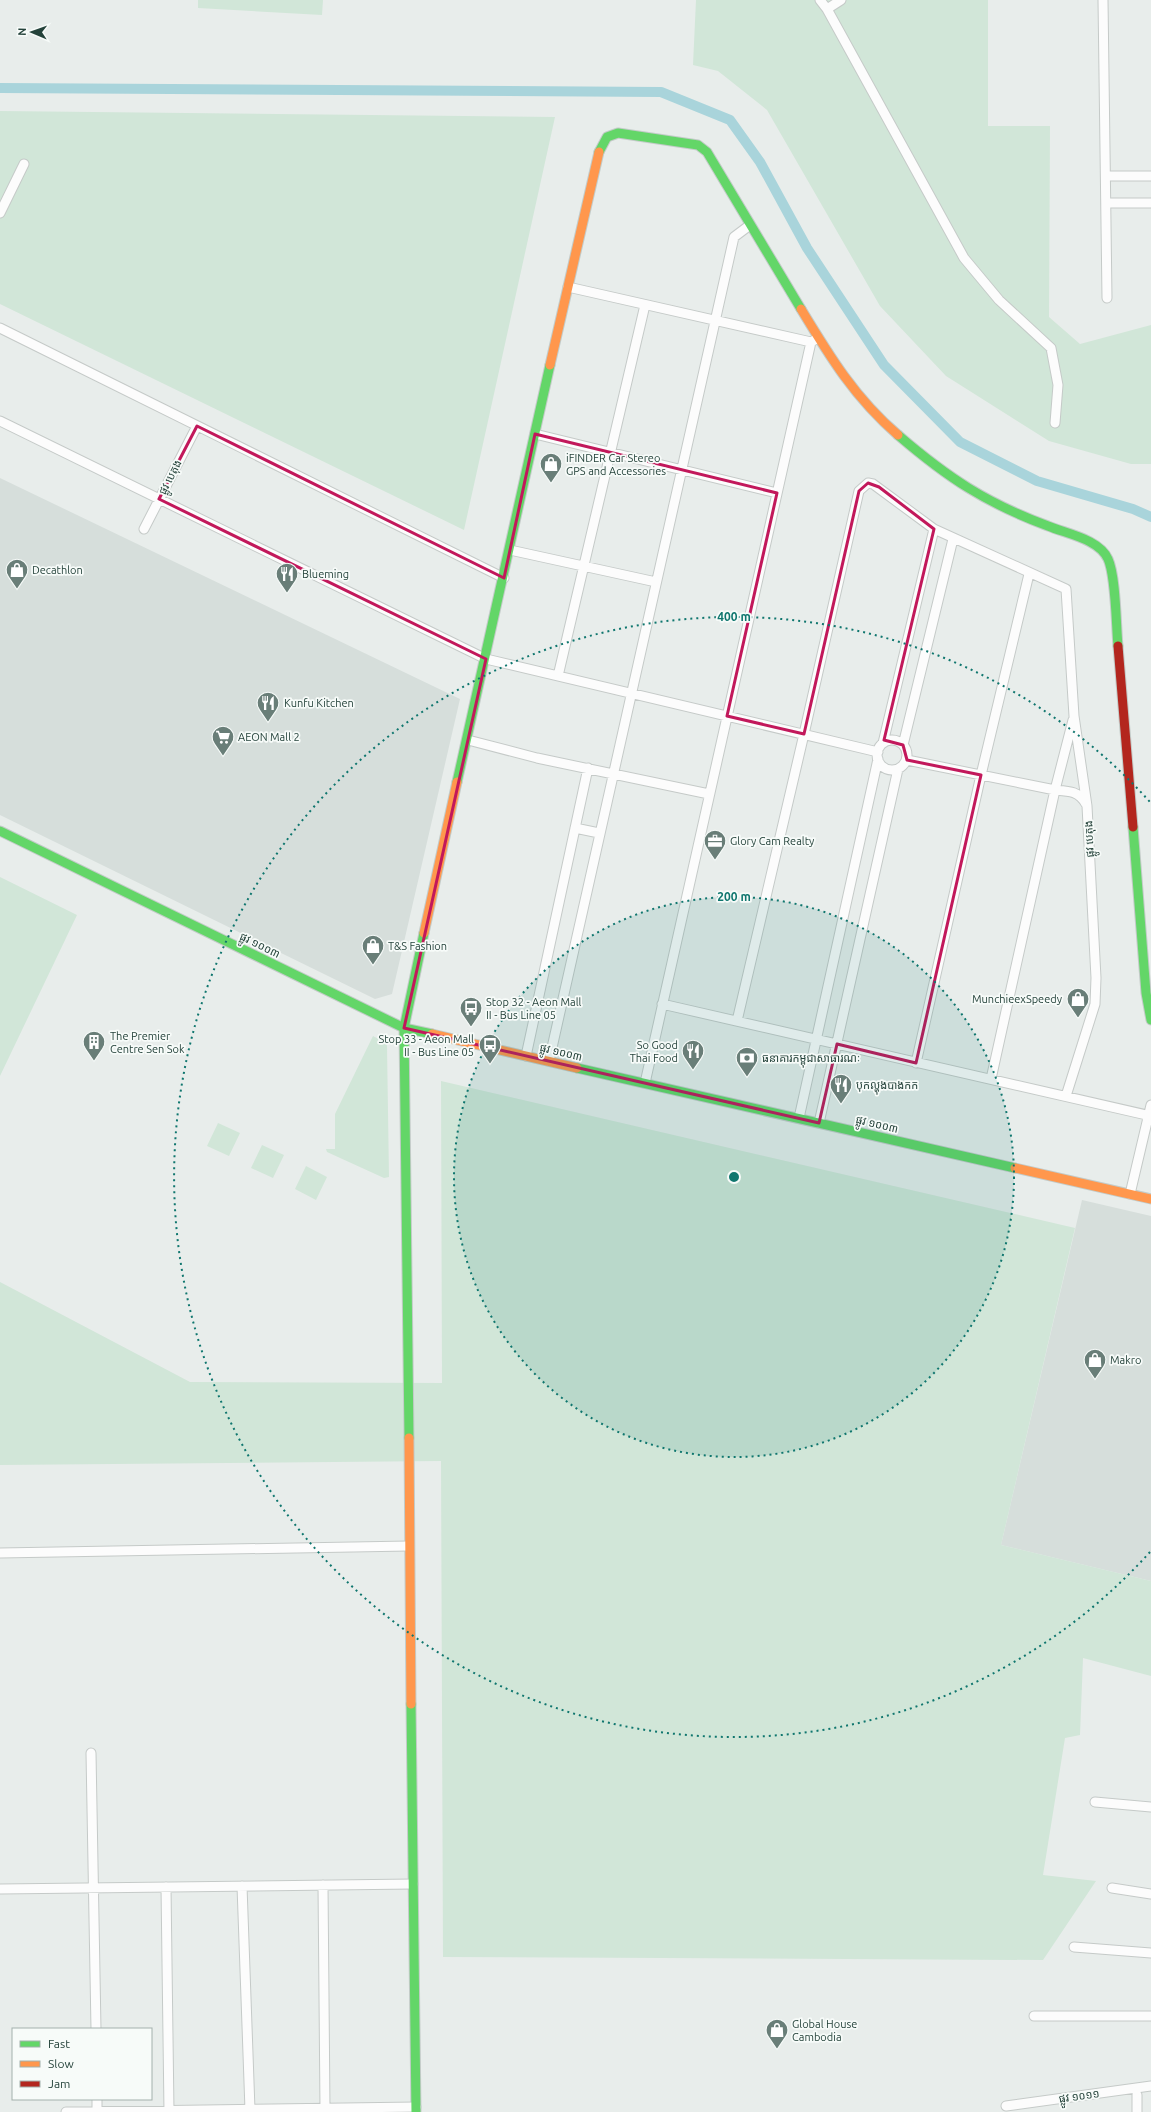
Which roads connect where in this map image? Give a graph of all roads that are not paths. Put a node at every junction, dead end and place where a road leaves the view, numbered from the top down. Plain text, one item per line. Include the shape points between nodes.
1 (820, 0) edge
2 (841, 0) edge
3 (1103, 0) edge
4 (826, 9) junction
5 (24, 164) dead end
6 (1106, 176) junction
7 (1151, 176) edge
8 (1107, 203) junction
9 (1151, 204) edge
10 (0, 213) edge
11 (750, 225) junction
12 (568, 287) junction
13 (1107, 298) dead end
14 (645, 305) junction
15 (715, 321) junction
16 (0, 328) edge
17 (814, 340) junction
18 (0, 421) edge
19 (1055, 423) dead end
20 (197, 426) junction
21 (535, 434) junction
22 (611, 453) junction
23 (681, 470) junction
24 (777, 493) junction
25 (159, 498) junction
26 (144, 529) dead end
27 (934, 529) junction
28 (953, 539) junction
29 (510, 550) junction
30 (585, 566) junction
31 (1029, 574) junction
32 (504, 578) junction
33 (656, 582) junction
34 (486, 659) junction
35 (558, 676) junction
36 (631, 694) junction
37 (727, 716) junction
38 (1074, 716) junction
39 (804, 734) junction
40 (468, 740) junction
41 (883, 744) junction
42 (903, 745) junction
43 (878, 755) junction
44 (906, 760) junction
45 (588, 768) junction
46 (898, 769) junction
47 (613, 774) junction
48 (981, 775) junction
49 (1055, 790) junction
50 (709, 794) junction
51 (1087, 806) junction
52 (575, 828) junction
53 (0, 831) edge
54 (599, 833) junction
55 (662, 1004) junction
56 (1151, 1020) edge
57 (737, 1021) junction
58 (404, 1028) junction
59 (817, 1039) junction
60 (837, 1044) junction
61 (526, 1056) junction
62 (549, 1061) junction
63 (916, 1063) junction
64 (991, 1079) junction
65 (645, 1083) junction
66 (1066, 1096) junction
67 (1151, 1105) edge
68 (1150, 1115) edge
69 (799, 1118) junction
70 (819, 1123) junction
71 (1130, 1194) junction
72 (1151, 1199) edge
73 (409, 1546) junction
74 (0, 1553) edge
75 (91, 1753) dead end
76 (1095, 1802) dead end
77 (1151, 1808) edge
78 (413, 1884) junction
79 (323, 1885) junction
80 (242, 1886) junction
81 (166, 1887) junction
82 (94, 1888) junction
83 (1112, 1888) dead end
84 (0, 1889) edge
85 (1151, 1894) edge
86 (1074, 1947) dead end
87 (1151, 1953) edge
88 (1034, 2016) dead end
89 (1151, 2016) edge
90 (96, 2028) edge
91 (1151, 2086) edge
92 (1137, 2095) dead end
93 (97, 2100) edge
94 (1006, 2106) dead end
95 (325, 2109) junction
96 (250, 2110) junction
97 (416, 2110) edge
98 (169, 2111) edge
99 (66, 2112) edge
100 (97, 2112) edge
101 (1137, 2112) edge

1 - 4 street
2 - 4 street
3 - 6 street
4 - 19 street via 964,258 1000,300 1051,348 1058,385
5 - 10 street
6 - 7 street
6 - 8 street
8 - 9 street
8 - 13 street
11 - 12 main road via 707,152 698,144 616,132 601,143
11 - 15 street via 734,237
11 - 17 main road
12 - 14 street
12 - 21 main road
14 - 15 street
14 - 22 street
15 - 17 street
15 - 23 street
16 - 20 street
17 - 24 street
17 - 56 main road via 861,400 892,433 934,466 999,507 1089,540 1104,551 1108,558 1112,573 1145,985
18 - 25 street
20 - 25 street, ផ្លូវ បេតុង
20 - 32 street
21 - 22 street
21 - 29 main road
22 - 23 street
22 - 30 street
23 - 24 street
23 - 33 street
24 - 37 street
25 - 26 street, ផ្លូវ បេតុង
25 - 34 street
27 - 28 street
27 - 39 street via 873,484 868,483 859,492
27 - 41 street
28 - 31 street
28 - 42 street
29 - 30 street
29 - 32 main road
30 - 33 street
30 - 35 street
31 - 38 street, ផ្លូវ បេតុង via 1066,589
31 - 48 street
32 - 34 main road
33 - 36 street
34 - 35 street
34 - 40 main road
35 - 36 street
36 - 37 street
36 - 47 street
37 - 39 street
37 - 50 street
38 - 49 street
38 - 51 street, ផ្លូវ បេតុង
39 - 43 street
39 - 57 street
40 - 45 street
40 - 58 main road
41 - 42 street via 896,740
41 - 43 street
42 - 44 street via 907,754
43 - 46 street via 886,769
43 - 59 street
44 - 46 street
44 - 48 street
45 - 47 street
45 - 52 street
46 - 60 street
47 - 50 street
47 - 54 street
48 - 49 street
48 - 63 street
49 - 51 street via 1082,796
49 - 64 street
50 - 55 street
51 - 66 street, ផ្លូវ បេតុង via 1096,978 1095,1004
52 - 54 street
52 - 61 street
53 - 58 main road, ផ្លូវ ១០០៣
54 - 62 street
55 - 57 street
55 - 65 street
57 - 59 street
58 - 61 main road, ផ្លូវ ១០០៣
58 - 73 main road
59 - 60 street
59 - 69 street
60 - 63 street
60 - 70 street
61 - 62 main road, ផ្លូវ ១០០៣
62 - 65 main road, ផ្លូវ ១០០៣
63 - 64 street
64 - 66 street
65 - 69 main road, ផ្លូវ ១០០៣
66 - 68 street
67 - 68 street
68 - 71 street
69 - 70 main road, ផ្លូវ ១០០៣
70 - 71 main road, ផ្លូវ ១០០៣
71 - 72 main road, ផ្លូវ ១០០៣
73 - 74 street
73 - 78 main road
75 - 82 street
76 - 77 street
78 - 79 street
78 - 97 main road
79 - 80 street
79 - 95 street
80 - 81 street
80 - 96 street
81 - 82 street
81 - 98 street
82 - 84 street
82 - 90 street
83 - 85 street
86 - 87 street
88 - 89 street
91 - 94 street, ផ្លូវ ១០១១
92 - 101 street
93 - 100 street
95 - 96 street
95 - 97 street
96 - 98 street
98 - 100 street
99 - 100 street

